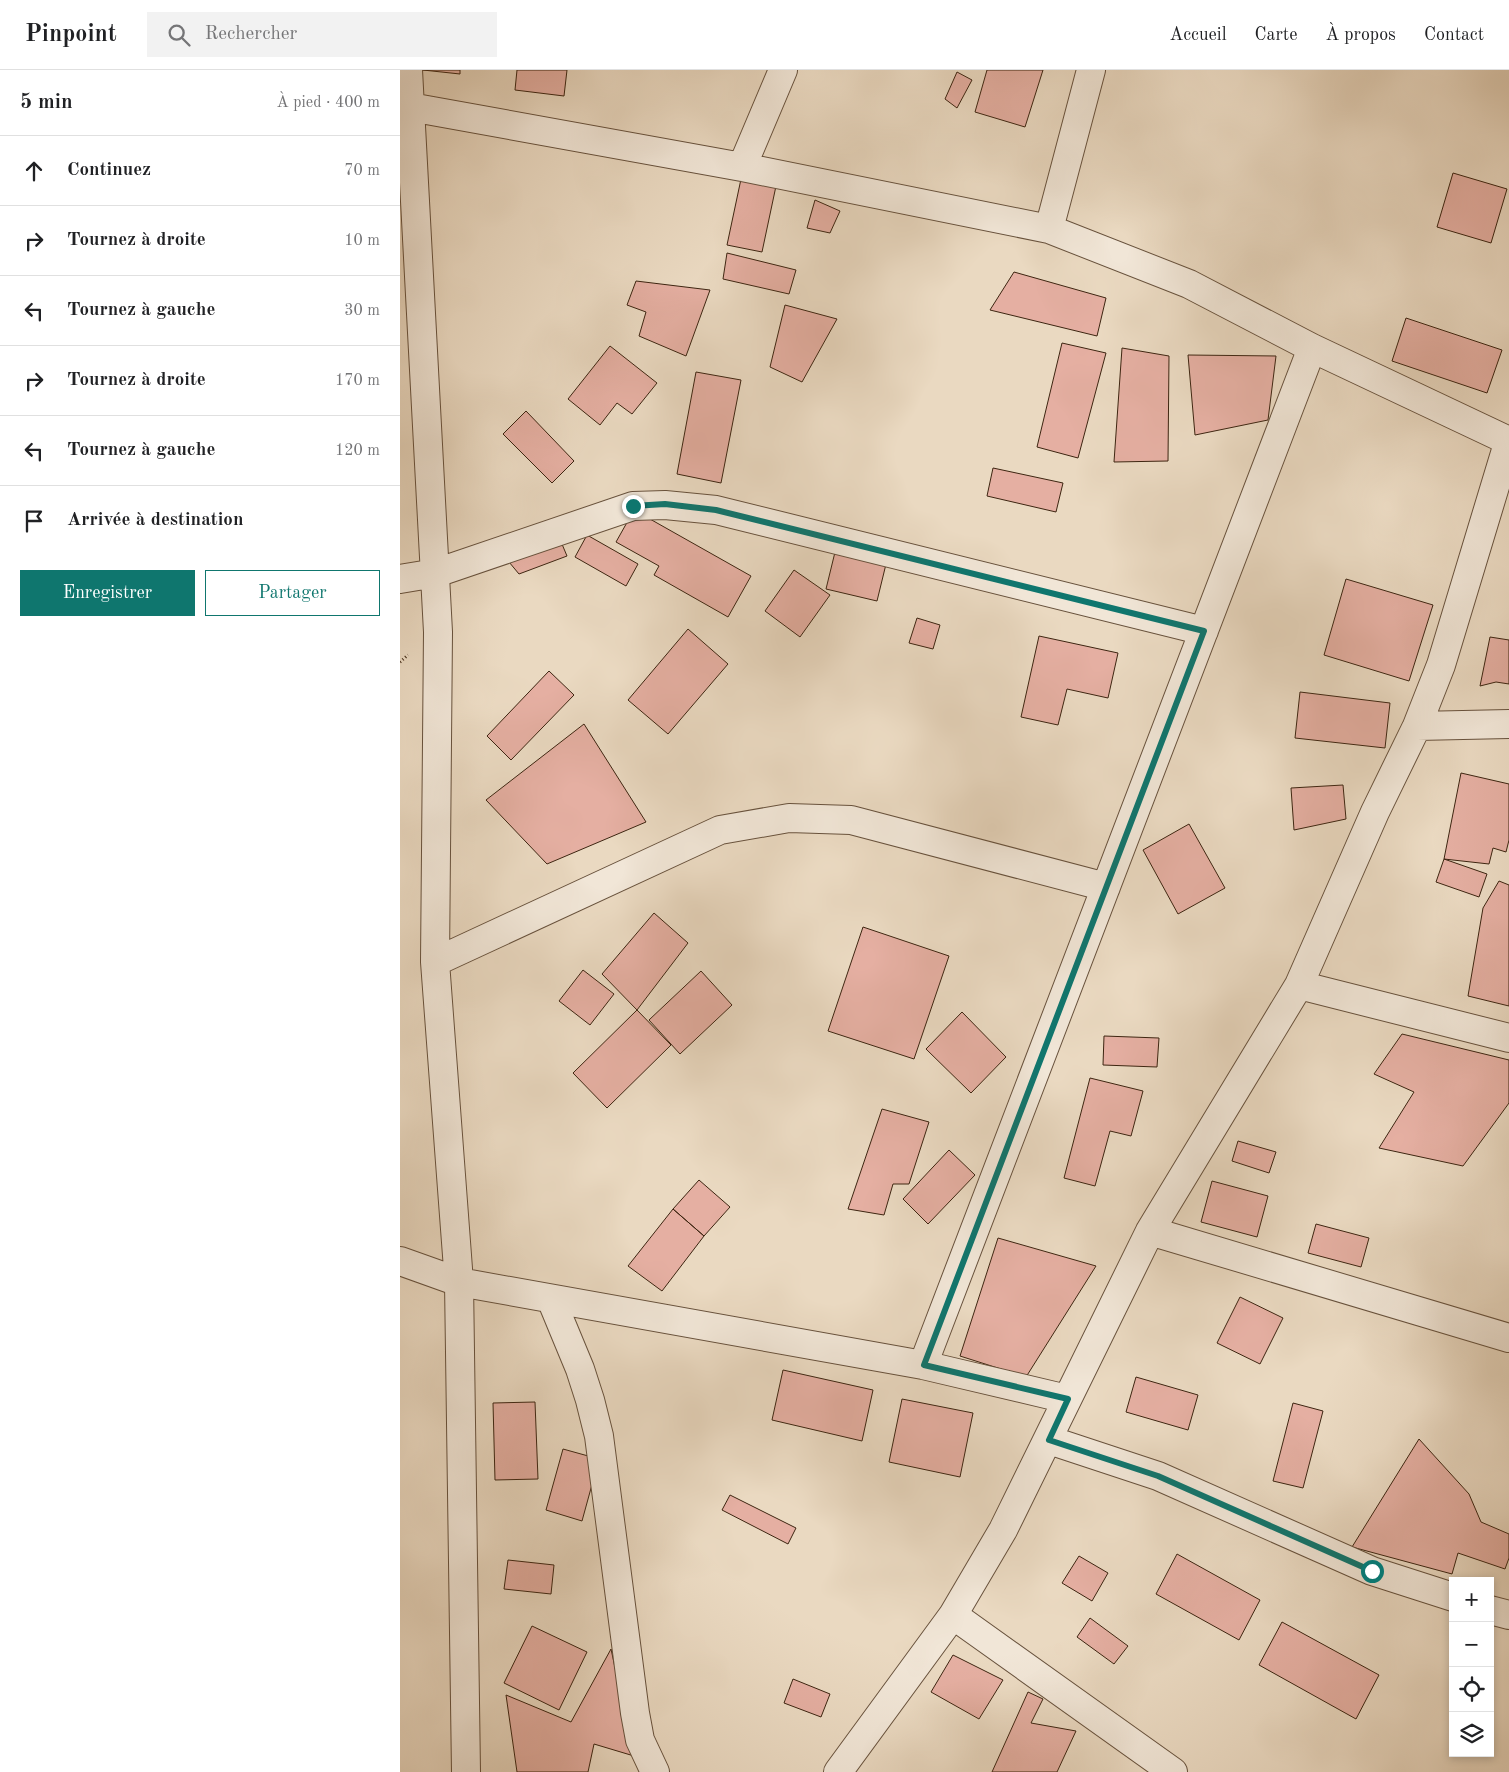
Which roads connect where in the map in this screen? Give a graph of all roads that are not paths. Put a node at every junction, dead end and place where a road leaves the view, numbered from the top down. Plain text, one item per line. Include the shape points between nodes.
1 (408, 70) edge
2 (783, 70) edge
3 (1090, 70) edge
4 (410, 107) junction
5 (742, 167) junction
6 (1049, 229) junction
7 (1312, 348) junction
8 (1509, 440) edge
9 (436, 572) junction
10 (400, 578) edge
11 (1204, 631) junction
12 (1509, 724) edge
13 (1417, 726) junction
14 (1106, 887) junction
15 (435, 962) junction
16 (1299, 985) junction
17 (1509, 1038) edge
18 (1150, 1231) junction
19 (400, 1261) edge
20 (460, 1282) junction
21 (551, 1298) junction
22 (1509, 1338) edge
23 (924, 1365) junction
24 (1068, 1399) junction
25 (1049, 1440) junction
26 (1449, 1597) edge
27 (1494, 1611) edge
28 (953, 1615) junction
29 (1509, 1615) edge
30 (466, 1772) edge
31 (655, 1772) edge
32 (838, 1772) edge
33 (1173, 1772) edge

1 - 4 street
2 - 5 street
3 - 6 street
4 - 5 street
4 - 9 street
5 - 6 street
6 - 7 street via 1189,284
7 - 8 street
7 - 11 street
8 - 13 street via 1442,665
9 - 10 street
9 - 11 street via 633,506 665,504 716,510
9 - 15 street
11 - 14 street
12 - 13 street
13 - 16 street via 1375,812
14 - 15 street via 851,820 789,818 720,830
14 - 23 street
15 - 20 street
16 - 17 street
16 - 18 street
18 - 22 street
18 - 24 street
19 - 20 street
20 - 21 street
20 - 30 street
21 - 23 street
21 - 31 street via 580,1368 599,1436 635,1713 640,1740
23 - 24 street
24 - 25 street
25 - 26 street via 1158,1476 1372,1571
25 - 28 street via 1003,1530
27 - 29 street
28 - 32 street
28 - 33 street

